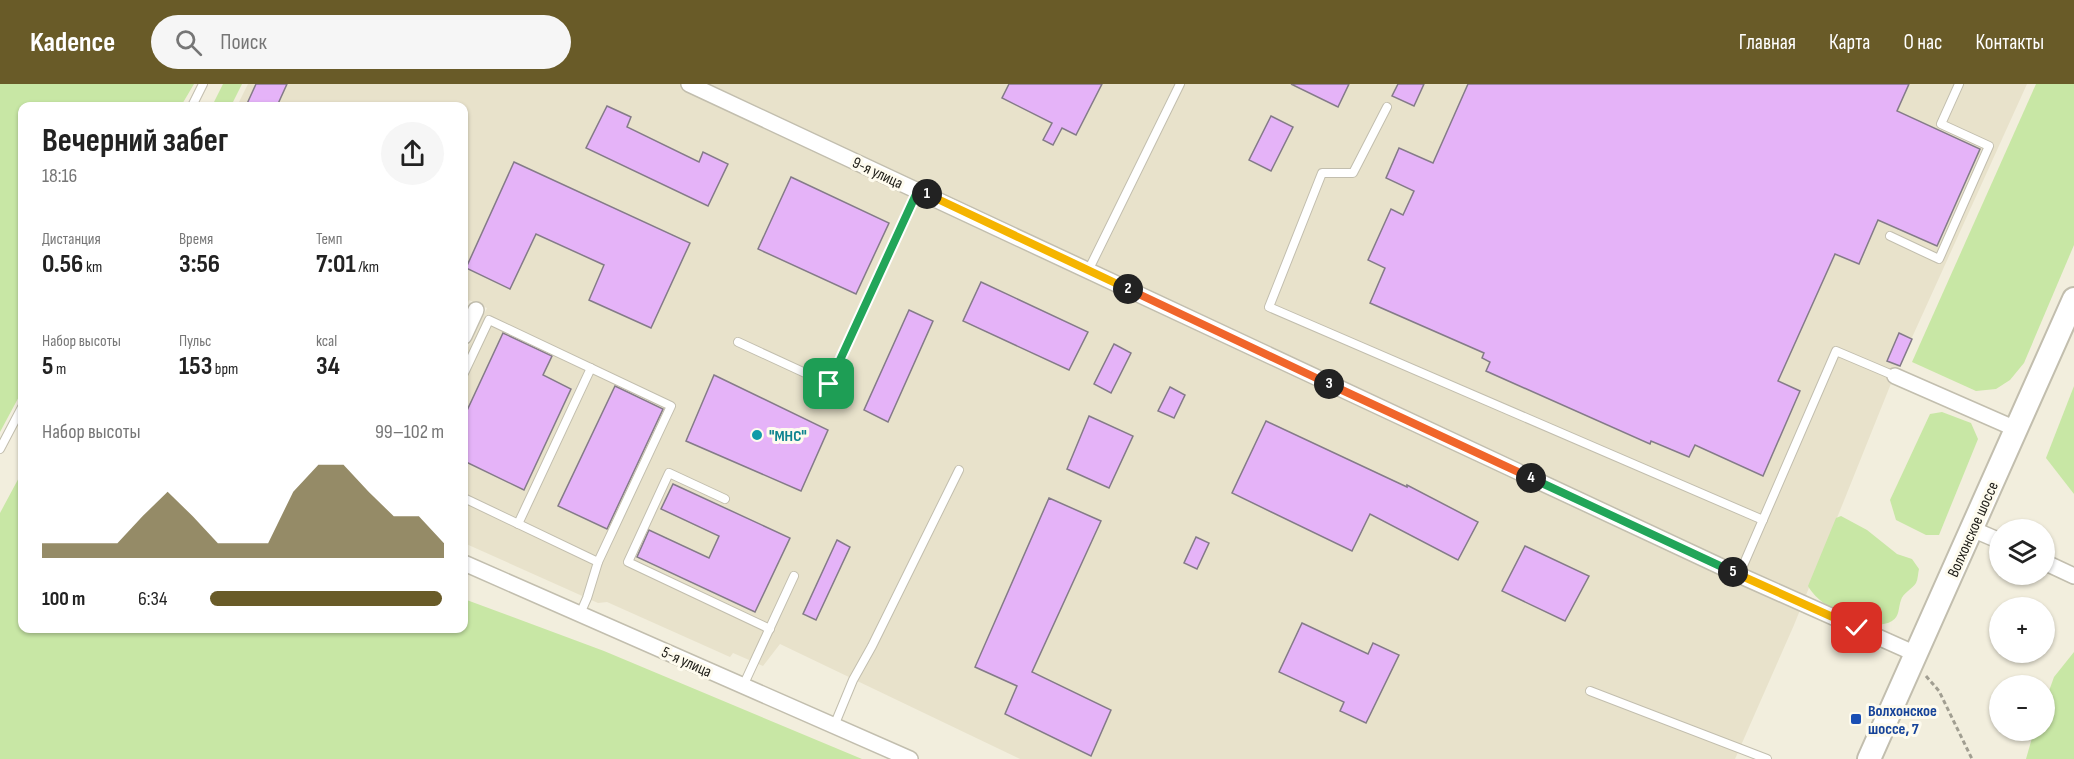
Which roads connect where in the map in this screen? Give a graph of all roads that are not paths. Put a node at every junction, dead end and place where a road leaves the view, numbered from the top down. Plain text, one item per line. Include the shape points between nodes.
1 (203, 84) edge
2 (689, 84) edge
3 (1180, 84) edge
4 (1959, 84) edge
5 (194, 102) edge
6 (1387, 107) dead end
7 (918, 190) junction
8 (1890, 236) dead end
9 (1088, 271) junction
10 (2074, 299) edge
11 (476, 310) dead end
12 (468, 327) edge
13 (738, 342) dead end
14 (468, 365) edge
15 (591, 368) junction
16 (1894, 376) joint
17 (18, 415) edge
18 (2016, 429) junction
19 (0, 449) edge
20 (959, 470) dead end
21 (725, 499) dead end
22 (468, 500) edge
23 (1763, 520) junction
24 (518, 524) junction
25 (1972, 529) junction
26 (1989, 536) edge
27 (598, 562) junction
28 (468, 565) edge
29 (2055, 567) edge
30 (1739, 575) junction
31 (795, 576) dead end
32 (2074, 576) edge
33 (580, 614) junction
34 (770, 629) junction
35 (1921, 664) junction
36 (743, 686) junction
37 (1590, 691) dead end
38 (834, 726) junction
39 (910, 759) edge
40 (1767, 759) edge
41 (1869, 759) edge

1 - 5 lane
2 - 7 street, 9-я улица
3 - 9 lane
4 - 8 lane via 1941,124 1989,146 1944,249 1939,259
6 - 23 lane via 1353,173 1322,173 1269,307
7 - 9 street, 9-я улица
7 - 13 lane via 829,384
9 - 30 street, 9-я улица
10 - 18 main road, Волхонское шоссе
11 - 12 street
14 - 15 lane via 489,320
15 - 24 lane
15 - 27 lane via 671,406
16 - 18 street
16 - 23 lane via 1836,351
17 - 19 lane
18 - 25 main road, Волхонское шоссе
20 - 38 lane via 853,680
21 - 34 lane via 669,473 628,562
22 - 24 lane
23 - 30 lane
24 - 27 lane
25 - 26 street
25 - 35 main road, Волхонское шоссе
27 - 33 lane
28 - 33 street, 5-я улица
29 - 32 street
30 - 35 street, 9-я улица
31 - 34 lane
33 - 36 street, 5-я улица
34 - 36 lane
35 - 41 main road, Волхонское шоссе
36 - 38 street, 5-я улица
37 - 40 lane
38 - 39 street, 5-я улица

